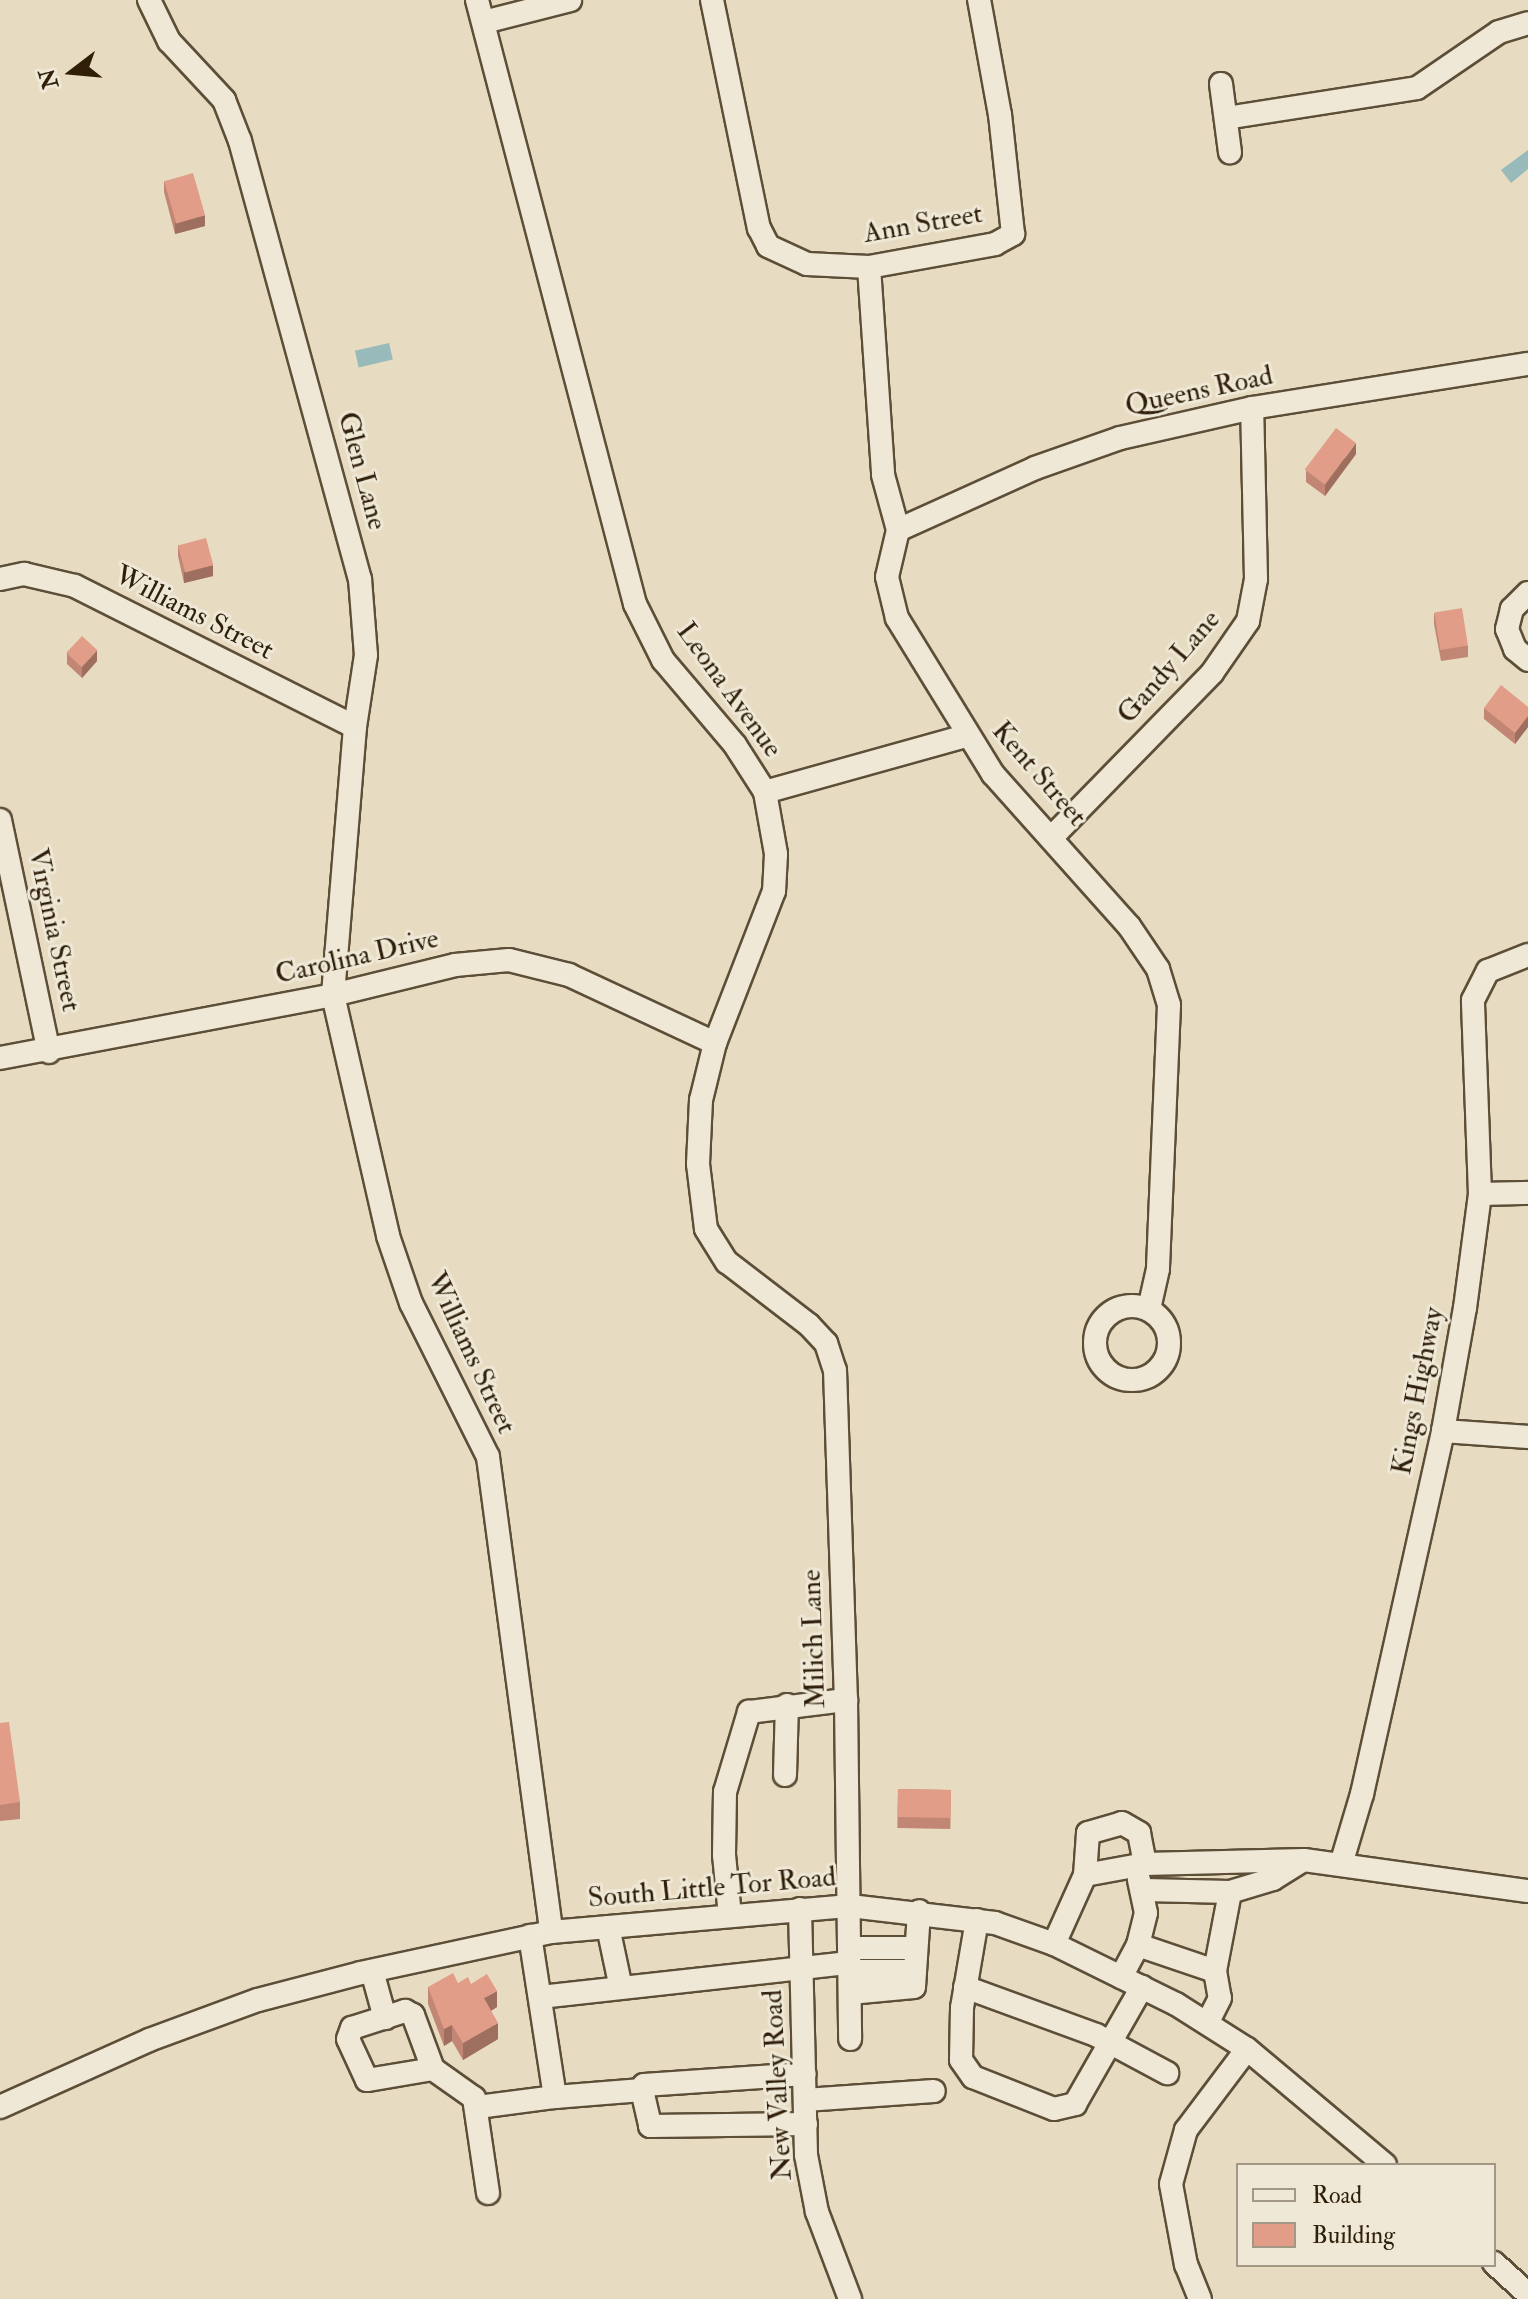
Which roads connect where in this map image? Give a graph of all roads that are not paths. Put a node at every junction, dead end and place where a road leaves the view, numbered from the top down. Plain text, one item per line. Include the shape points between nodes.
1 (477, 0) edge
2 (570, 0) edge
3 (712, 0) edge
4 (979, 0) edge
5 (152, 1) edge
6 (484, 22) junction
7 (1528, 23) edge
8 (1221, 84) dead end
9 (1226, 118) junction
10 (1230, 152) dead end
11 (869, 267) junction
12 (1528, 364) edge
13 (1252, 408) junction
14 (898, 530) junction
15 (0, 579) edge
16 (1528, 593) edge
17 (1528, 660) edge
18 (355, 727) junction
19 (966, 736) junction
20 (765, 792) junction
21 (0, 820) edge
22 (1053, 836) junction
23 (1528, 955) edge
24 (333, 995) junction
25 (715, 1043) junction
26 (49, 1052) junction
27 (0, 1058) edge
28 (1528, 1193) edge
29 (1480, 1194) junction
30 (1149, 1309) dead end
31 (835, 1370) joint
32 (1443, 1431) junction
33 (1528, 1437) edge
34 (846, 1700) junction
35 (787, 1705) junction
36 (785, 1775) dead end
37 (1304, 1860) junction
38 (1342, 1861) junction
39 (1139, 1867) junction
40 (1085, 1875) junction
41 (1145, 1890) junction
42 (1528, 1891) edge
43 (1230, 1892) junction
44 (850, 1906) junction
45 (800, 1909) junction
46 (919, 1911) junction
47 (730, 1916) junction
48 (977, 1920) junction
49 (608, 1927) junction
50 (541, 1934) junction
51 (1054, 1944) junction
52 (1138, 1945) junction
53 (916, 1960) junction
54 (802, 1967) junction
55 (850, 1969) junction
56 (372, 1971) junction
57 (1215, 1971) junction
58 (1121, 1977) junction
59 (965, 1987) junction
60 (1142, 1987) junction
61 (621, 1988) junction
62 (540, 1997) junction
63 (385, 2018) junction
64 (1207, 2023) junction
65 (850, 2039) dead end
66 (1111, 2043) junction
67 (1247, 2049) junction
68 (433, 2069) junction
69 (1167, 2073) dead end
70 (805, 2074) junction
71 (642, 2090) junction
72 (934, 2091) dead end
73 (555, 2097) junction
74 (805, 2100) junction
75 (0, 2107) edge
76 (478, 2107) junction
77 (806, 2124) junction
78 (1383, 2163) edge
79 (488, 2193) dead end
80 (1496, 2265) edge
81 (1528, 2294) edge
82 (850, 2299) edge
83 (1200, 2299) edge

1 - 6 street, Leona Avenue
2 - 6 street
3 - 11 street, Ann Street via 759,228 768,246 807,264
4 - 11 street, Ann Street via 1002,129 1013,234 995,244
5 - 18 street, Glen Lane via 169,41 224,100 240,141 360,579 366,655
6 - 20 street, Leona Avenue via 635,604 663,660 735,745
7 - 9 street via 1499,32 1417,88
8 - 9 street
9 - 10 street
11 - 14 street, Kent Street via 883,475
12 - 13 street, Queens Road
13 - 14 street, Queens Road via 1106,443 1035,468
13 - 22 street, Gandy Lane via 1256,579 1248,621 1212,673
14 - 19 street, Kent Street via 887,577 897,618
15 - 18 street, Williams Street via 24,574 75,586
16 - 17 street via 1512,609 1507,629 1515,649
18 - 24 street, Glen Lane
19 - 20 street
19 - 22 street, Kent Street via 993,774
20 - 25 street, Leona Avenue via 776,854 774,891
21 - 26 street, Virginia Street
22 - 30 street, Kent Street via 1129,926 1158,969 1169,1005 1158,1269
23 - 29 street, Kings Highway via 1488,971 1473,1000
24 - 25 street, Carolina Drive via 455,965 509,960 569,975
24 - 26 street, Carolina Drive
24 - 50 street, Williams Street via 392,1250 411,1303 488,1457
25 - 31 street, Leona Avenue via 701,1100 698,1164 706,1229 727,1262 826,1343
26 - 27 street, Carolina Drive
28 - 29 street
29 - 32 street, Kings Highway
31 - 34 street, Milich Lane
32 - 33 street
32 - 38 street, Kings Highway via 1362,1794
34 - 35 street
34 - 44 street, Milich Lane
35 - 36 street
35 - 47 street via 749,1712 739,1733 725,1792
37 - 38 street
37 - 39 street
37 - 43 street via 1273,1879
38 - 42 street
39 - 40 street
39 - 40 street via 1139,1833 1110,1824 1088,1833
39 - 41 street
40 - 51 street
41 - 43 street
41 - 52 street
43 - 57 street
44 - 45 street, South Little Tor Road
44 - 46 street, South Little Tor Road
44 - 55 street, Milich Lane
45 - 47 street, South Little Tor Road
45 - 54 street, New Valley Road
46 - 48 street, South Little Tor Road
46 - 53 street
47 - 49 street, South Little Tor Road
48 - 51 street, South Little Tor Road
48 - 59 street
49 - 50 street, South Little Tor Road
49 - 61 street
50 - 56 street, South Little Tor Road
50 - 62 street, Williams Street
51 - 58 street, South Little Tor Road
52 - 57 street
52 - 58 street
53 - 55 street
53 - 55 street via 910,1990
54 - 55 street
54 - 61 street
54 - 70 street, New Valley Road
55 - 65 street, Milich Lane
56 - 63 street
56 - 75 street, South Little Tor Road via 258,2000 162,2035
57 - 64 street via 1220,1998
58 - 60 street, South Little Tor Road
59 - 66 street
59 - 66 street via 964,2070 1054,2109 1075,2104
60 - 64 street, South Little Tor Road
60 - 66 street
61 - 62 street
62 - 73 street, Williams Street
63 - 68 street via 405,2011 413,2015
63 - 68 street via 352,2028 348,2039 367,2080
64 - 67 street, South Little Tor Road
66 - 69 street
67 - 78 street, South Little Tor Road
67 - 83 street via 1186,2130 1171,2184 1186,2265
68 - 76 street via 449,2076
70 - 71 street via 644,2085
70 - 74 street, New Valley Road
71 - 73 street
71 - 77 street via 650,2126
72 - 74 street
73 - 76 street
74 - 77 street, New Valley Road
76 - 79 street
77 - 82 street, New Valley Road via 817,2212
80 - 81 street

